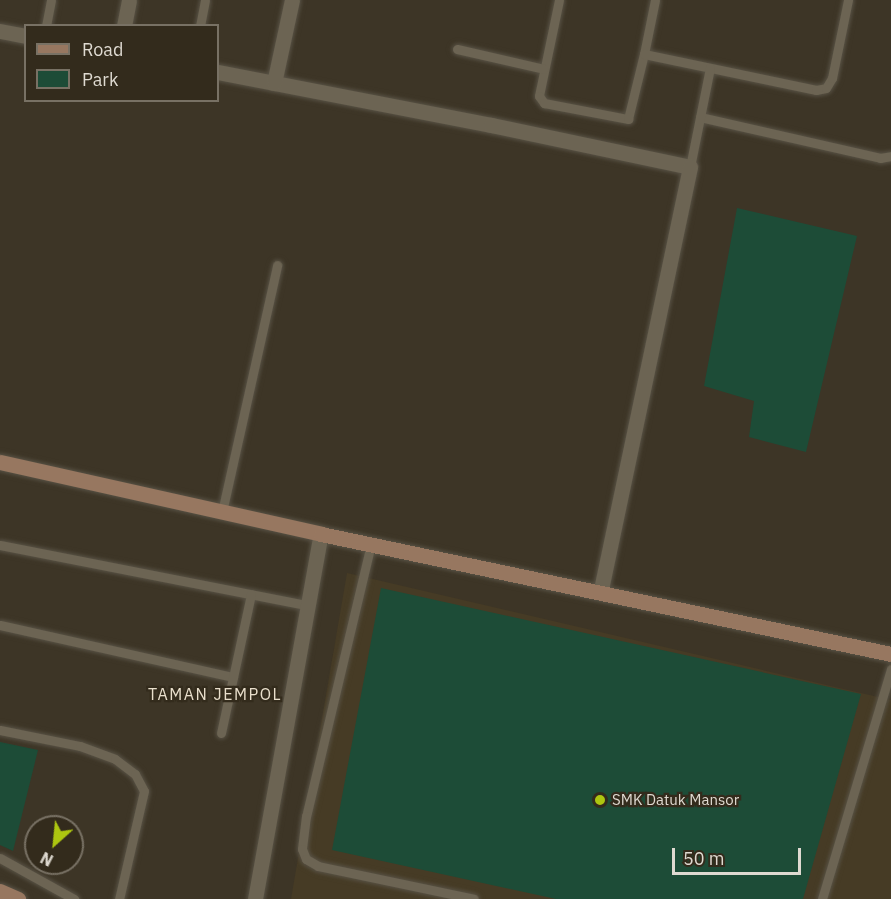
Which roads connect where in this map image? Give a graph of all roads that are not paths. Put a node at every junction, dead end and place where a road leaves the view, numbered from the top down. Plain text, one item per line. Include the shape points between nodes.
1 (51, 0) edge
2 (129, 0) edge
3 (205, 0) edge
4 (292, 0) edge
5 (559, 0) edge
6 (655, 0) edge
7 (848, 0) edge
8 (46, 24) edge
9 (124, 24) edge
10 (200, 24) edge
11 (0, 31) edge
12 (24, 36) edge
13 (457, 49) dead end
14 (644, 54) junction
15 (710, 68) junction
16 (544, 69) junction
17 (219, 72) edge
18 (274, 83) junction
19 (700, 117) junction
20 (891, 156) edge
21 (690, 167) junction
22 (276, 265) dead end
23 (0, 462) edge
24 (222, 512) junction
25 (321, 534) junction
26 (371, 544) junction
27 (0, 545) edge
28 (600, 593) junction
29 (251, 594) junction
30 (306, 605) junction
31 (0, 626) edge
32 (891, 654) edge
33 (891, 669) edge
34 (233, 677) junction
35 (0, 730) edge
36 (221, 733) dead end
37 (0, 858) edge
38 (0, 891) edge
39 (18, 899) edge
40 (74, 899) edge
41 (119, 899) edge
42 (255, 899) edge
43 (474, 899) edge
44 (822, 899) edge

1 - 8 lane
2 - 9 street
3 - 10 lane
4 - 18 street
5 - 16 lane
6 - 14 lane
7 - 15 lane via 832,78 826,88 816,90
11 - 12 street
13 - 16 lane
14 - 15 lane
14 - 16 lane via 631,114 623,120 544,104 539,96
15 - 19 lane
17 - 18 street
18 - 21 street
19 - 20 lane via 880,158
19 - 21 lane
21 - 28 street
22 - 24 lane
23 - 24 main road
24 - 25 main road
25 - 26 main road
25 - 30 street
26 - 28 main road
26 - 43 lane via 306,816 302,849 306,859 318,866
27 - 29 lane
28 - 32 main road
29 - 30 lane
29 - 34 lane
30 - 42 street
31 - 34 lane
33 - 44 lane
34 - 36 lane
35 - 41 lane via 80,746 115,759 135,774 144,791
37 - 40 lane
38 - 39 main road

